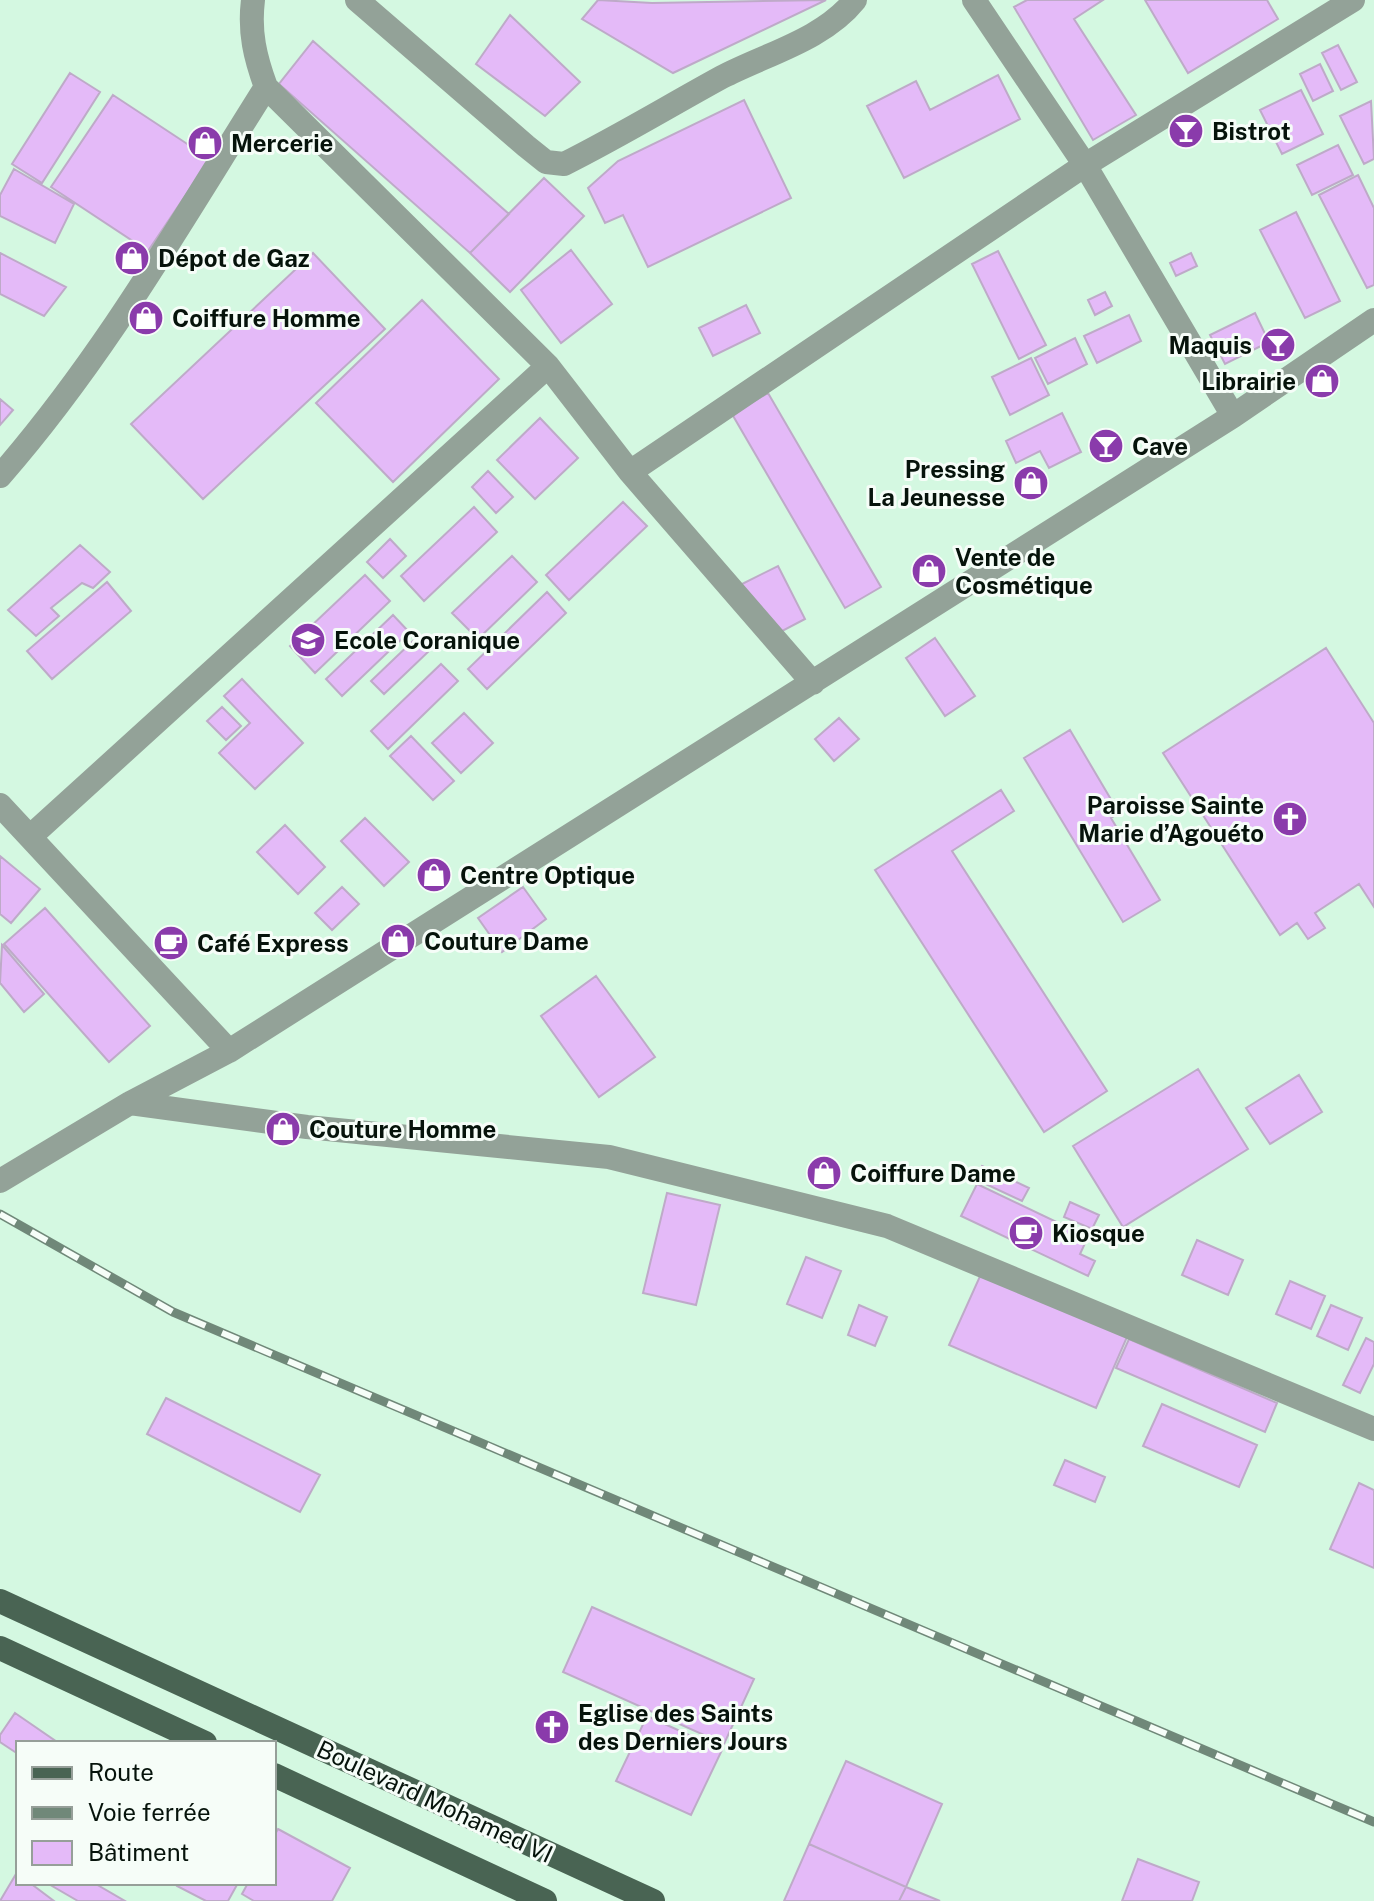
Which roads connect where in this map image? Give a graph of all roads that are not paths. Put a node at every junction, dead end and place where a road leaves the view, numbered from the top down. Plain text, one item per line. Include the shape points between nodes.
1 (253, 0) edge
2 (357, 0) edge
3 (855, 0) edge
4 (974, 0) edge
5 (1353, 0) edge
6 (266, 87) junction
7 (1085, 165) junction
8 (1374, 320) edge
9 (548, 366) junction
10 (1233, 416) junction
11 (630, 472) junction
12 (0, 476) edge
13 (813, 683) junction
14 (0, 805) edge
15 (32, 835) junction
16 (229, 1051) junction
17 (130, 1103) junction
18 (0, 1181) edge
19 (1374, 1429) edge
20 (0, 1601) edge
21 (1, 1653) edge
22 (200, 1741) edge
23 (276, 1776) edge
24 (545, 1901) edge
25 (653, 1901) edge

1 - 6 street via 254,53
2 - 3 street via 546,162 564,164 722,77 821,31
4 - 7 street
5 - 7 street
6 - 9 street
6 - 12 street via 108,338
7 - 10 street
7 - 11 street
8 - 10 street
9 - 11 street
9 - 15 street
10 - 13 street
11 - 13 street
13 - 16 street
14 - 15 street
15 - 16 street
16 - 17 street
17 - 18 street
17 - 19 street via 307,1127 609,1157 887,1226
20 - 25 main road, Boulevard Mohamed VI
21 - 22 main road
23 - 24 main road, Boulevard Mohamed VI

